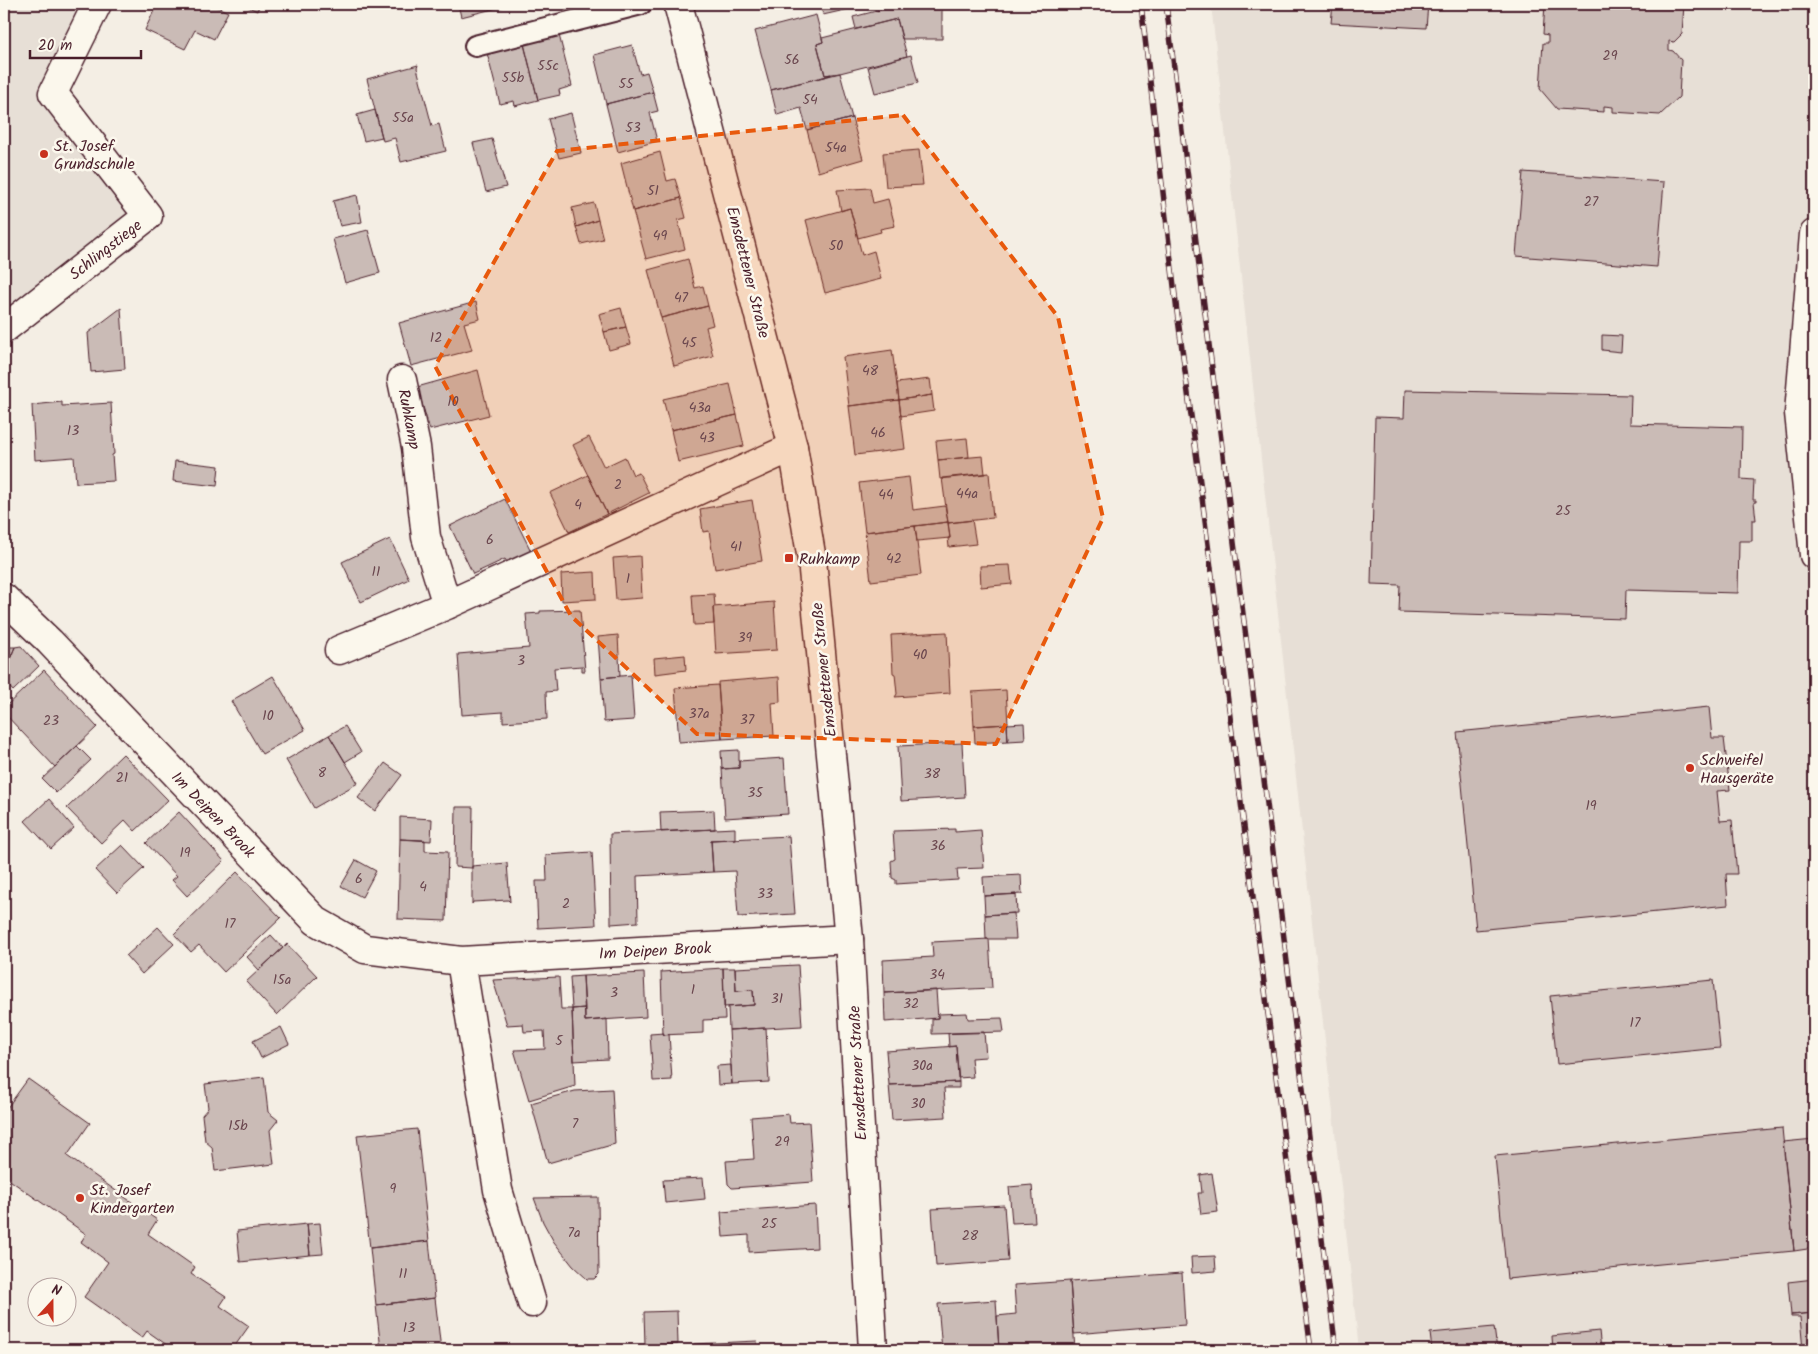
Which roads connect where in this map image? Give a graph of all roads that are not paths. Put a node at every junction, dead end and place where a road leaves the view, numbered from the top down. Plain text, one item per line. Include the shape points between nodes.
1 (97, 4) edge
2 (641, 4) edge
3 (678, 4) edge
4 (475, 46) dead end
5 (1814, 234) edge
6 (4, 328) edge
7 (402, 380) dead end
8 (793, 447) junction
9 (1814, 555) edge
10 (4, 598) edge
11 (447, 605) junction
12 (339, 650) dead end
13 (849, 939) junction
14 (461, 961) junction
15 (532, 1303) dead end
16 (873, 1350) edge

1 - 6 street, Schlingstiege via 53,93 148,216
2 - 4 lane
3 - 8 street, Emsdettener Straße
5 - 9 street via 1799,413
7 - 11 street, Ruhkamp via 416,447 426,537
8 - 11 street
8 - 13 street, Emsdettener Straße via 812,560
10 - 14 street, Im Deipen Brook via 50,642 316,921 365,949
11 - 12 street
13 - 14 street, Im Deipen Brook
13 - 16 street, Emsdettener Straße
14 - 15 street via 498,1190

